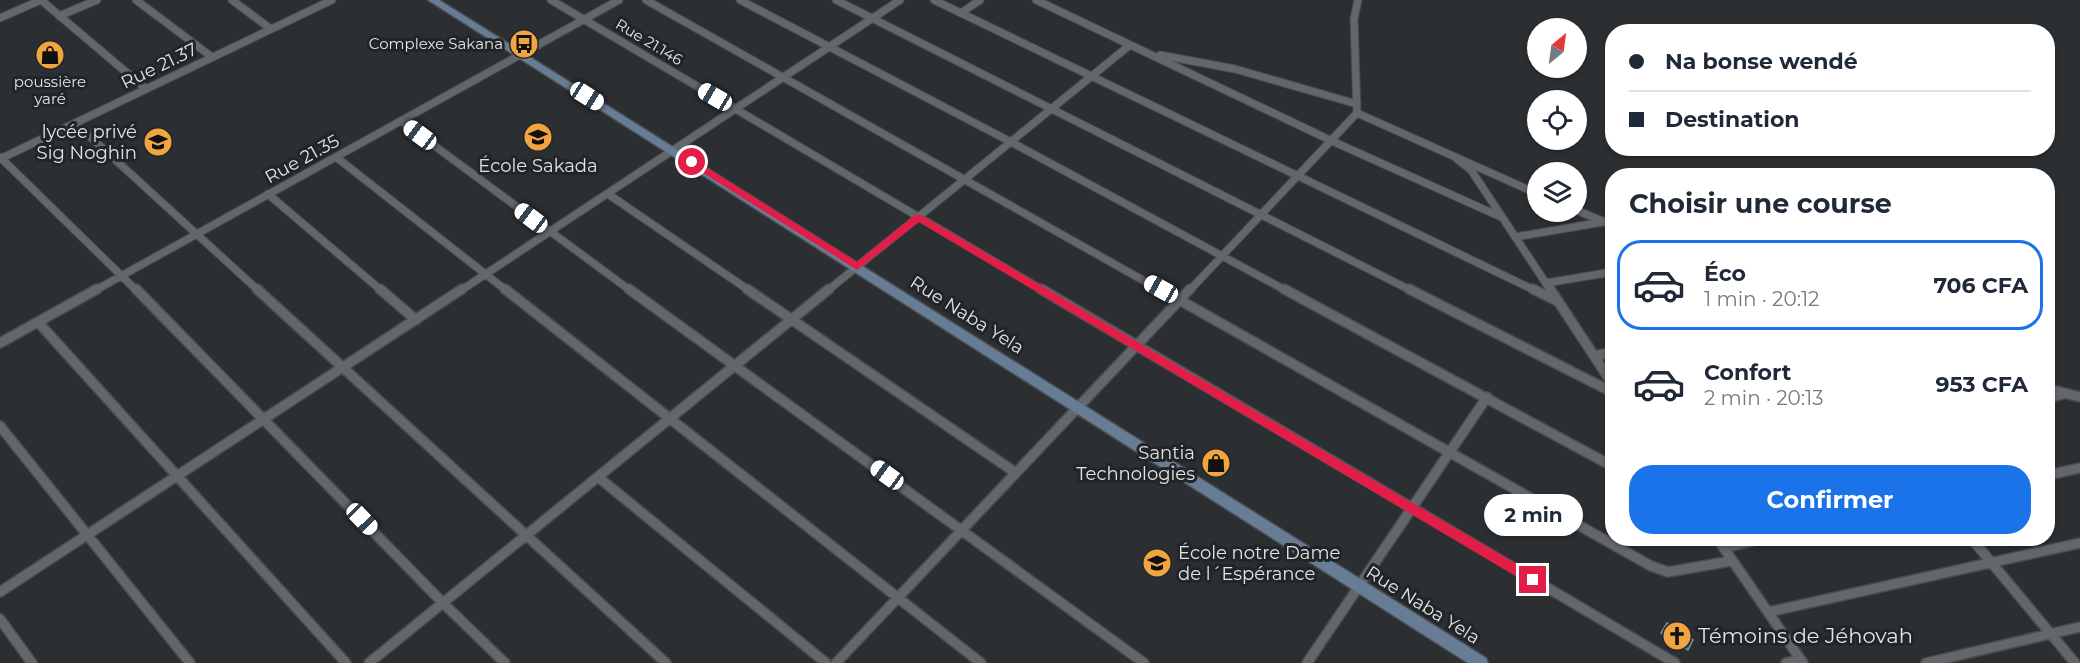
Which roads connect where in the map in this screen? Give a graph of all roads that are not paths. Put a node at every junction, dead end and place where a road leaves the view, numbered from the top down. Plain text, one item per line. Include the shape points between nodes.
1 (41, 0) edge
2 (97, 0) edge
3 (136, 0) edge
4 (232, 0) edge
5 (332, 0) edge
6 (433, 0) edge
7 (551, 0) edge
8 (619, 0) edge
9 (646, 0) edge
10 (740, 0) edge
11 (836, 0) edge
12 (900, 0) edge
13 (934, 0) edge
14 (980, 0) edge
15 (1036, 0) edge
16 (1358, 0) edge
17 (961, 13) junction
18 (59, 16) junction
19 (0, 18) edge
20 (871, 18) junction
21 (584, 20) junction
22 (271, 29) junction
23 (1130, 45) junction
24 (828, 47) junction
25 (1153, 54) junction
26 (520, 55) junction
27 (212, 57) junction
28 (783, 76) junction
29 (1092, 77) junction
30 (146, 89) junction
31 (734, 108) junction
32 (1052, 108) junction
33 (1357, 109) junction
34 (401, 121) junction
35 (75, 123) junction
36 (1332, 141) junction
37 (1011, 142) junction
38 (674, 150) junction
39 (336, 157) junction
40 (0, 158) edge
41 (1457, 159) junction
42 (1298, 177) junction
43 (965, 179) junction
44 (1527, 189) edge
45 (268, 194) junction
46 (609, 194) junction
47 (1587, 215) edge
48 (1262, 216) junction
49 (918, 217) junction
50 (1502, 217) junction
51 (1603, 222) joint
52 (550, 232) junction
53 (196, 234) junction
54 (1515, 237) junction
55 (1223, 256) junction
56 (857, 267) junction
57 (1605, 273) edge
58 (486, 274) junction
59 (122, 275) junction
60 (1546, 283) junction
61 (1181, 300) junction
62 (1557, 301) junction
63 (416, 320) junction
64 (791, 321) junction
65 (38, 322) junction
66 (0, 343) edge
67 (1137, 346) junction
68 (1605, 354) edge
69 (1594, 356) junction
70 (736, 365) junction
71 (343, 368) junction
72 (1605, 372) edge
73 (1605, 388) edge
74 (2055, 391) edge
75 (2064, 394) junction
76 (2055, 396) edge
77 (1487, 397) junction
78 (2080, 398) edge
79 (1079, 407) junction
80 (264, 419) junction
81 (670, 419) junction
82 (0, 426) edge
83 (1450, 451) junction
84 (1605, 462) edge
85 (2080, 468) edge
86 (1017, 473) junction
87 (2055, 473) edge
88 (178, 476) junction
89 (598, 477) junction
90 (1412, 508) junction
91 (962, 531) junction
92 (87, 534) junction
93 (528, 534) junction
94 (1605, 540) edge
95 (2080, 543) edge
96 (1616, 546) edge
97 (1732, 546) edge
98 (1978, 546) edge
99 (1724, 548) joint
100 (1731, 561) junction
101 (1992, 563) junction
102 (1359, 586) junction
103 (0, 592) edge
104 (898, 598) junction
105 (443, 603) junction
106 (1768, 612) junction
107 (0, 619) edge
108 (2080, 627) edge
109 (2051, 634) junction
110 (1802, 662) edge
111 (32, 663) edge
112 (190, 663) edge
113 (346, 663) edge
114 (369, 663) edge
115 (505, 663) edge
116 (666, 663) edge
117 (826, 663) edge
118 (836, 663) edge
119 (981, 663) edge
120 (1144, 663) edge
121 (1307, 663) edge
122 (1481, 663) edge
123 (1675, 663) edge
124 (1786, 663) edge
125 (1926, 663) edge
126 (2075, 663) edge

1 - 18 street
1 - 19 street
2 - 18 street
3 - 27 street
4 - 22 street
5 - 22 street, Rue 21.37
6 - 26 street, Rue Naba Yela
7 - 21 street, Rue 21.146
8 - 21 street, Rue 21.35
9 - 28 street
10 - 24 street
11 - 20 street
12 - 20 street
13 - 17 street
14 - 17 street
15 - 23 street
16 - 33 street via 1354,19
17 - 29 street
18 - 30 street
20 - 24 street
20 - 32 street
21 - 26 street, Rue 21.35
21 - 31 street, Rue 21.146
22 - 27 street, Rue 21.37
23 - 25 street
23 - 29 street
24 - 28 street
24 - 37 street
25 - 33 street via 1193,58 1264,75
25 - 36 street
26 - 34 street, Rue 21.35
26 - 38 street, Rue Naba Yela
27 - 30 street, Rue 21.37
28 - 31 street
28 - 43 street
29 - 32 street
29 - 42 street
30 - 35 street, Rue 21.37
31 - 38 street
31 - 49 street, Rue 21.146
32 - 37 street
32 - 48 street
33 - 36 street
33 - 41 street
34 - 39 street, Rue 21.35
34 - 52 street
35 - 40 street, Rue 21.37
35 - 53 street
36 - 42 street
36 - 50 street
37 - 43 street
37 - 55 street
38 - 46 street
38 - 56 street, Rue Naba Yela
39 - 45 street, Rue 21.35
39 - 58 street
40 - 59 street
41 - 44 street
41 - 50 street via 1471,170
42 - 48 street
42 - 62 street
43 - 49 street
43 - 61 street
45 - 53 street, Rue 21.35
45 - 63 street
46 - 52 street
46 - 64 street
47 - 51 street
48 - 55 street
48 - 73 street
49 - 56 street
49 - 67 street, Rue 21.146
50 - 54 street
51 - 54 street
52 - 58 street
52 - 70 street
53 - 59 street, Rue 21.35
53 - 71 street
54 - 60 street
55 - 61 street
55 - 77 street
56 - 64 street
56 - 79 street, Rue Naba Yela
57 - 60 street
58 - 63 street
58 - 81 street
59 - 65 street, Rue 21.35
59 - 80 street
60 - 62 street
61 - 67 street
61 - 83 street
62 - 69 street
63 - 71 street
64 - 70 street
64 - 86 street
65 - 66 street, Rue 21.35
65 - 88 street
67 - 79 street
67 - 90 street, Rue 21.146
68 - 69 street
69 - 72 street
70 - 81 street
70 - 91 street
71 - 80 street
71 - 93 street
74 - 75 street
75 - 76 street
75 - 78 street
77 - 83 street
77 - 84 street
79 - 86 street
79 - 102 street, Rue Naba Yela
80 - 88 street
80 - 105 street
81 - 89 street
81 - 104 street
82 - 92 street
83 - 90 street
83 - 94 street
85 - 87 street
86 - 91 street
88 - 92 street
88 - 113 street
89 - 93 street
89 - 117 street
90 - 102 street
90 - 123 street, Rue 21.146
91 - 104 street
91 - 120 street
92 - 103 street
92 - 112 street
93 - 105 street
93 - 116 street
95 - 101 street
96 - 100 street via 1660,571
97 - 99 street
98 - 101 street
99 - 100 street
100 - 106 street
101 - 106 street
101 - 109 street
102 - 121 street
102 - 122 street, Rue Naba Yela
104 - 118 street
104 - 119 street
105 - 114 street
105 - 115 street
106 - 110 street
107 - 111 street
108 - 109 street
109 - 125 street
109 - 126 street
110 - 124 street

